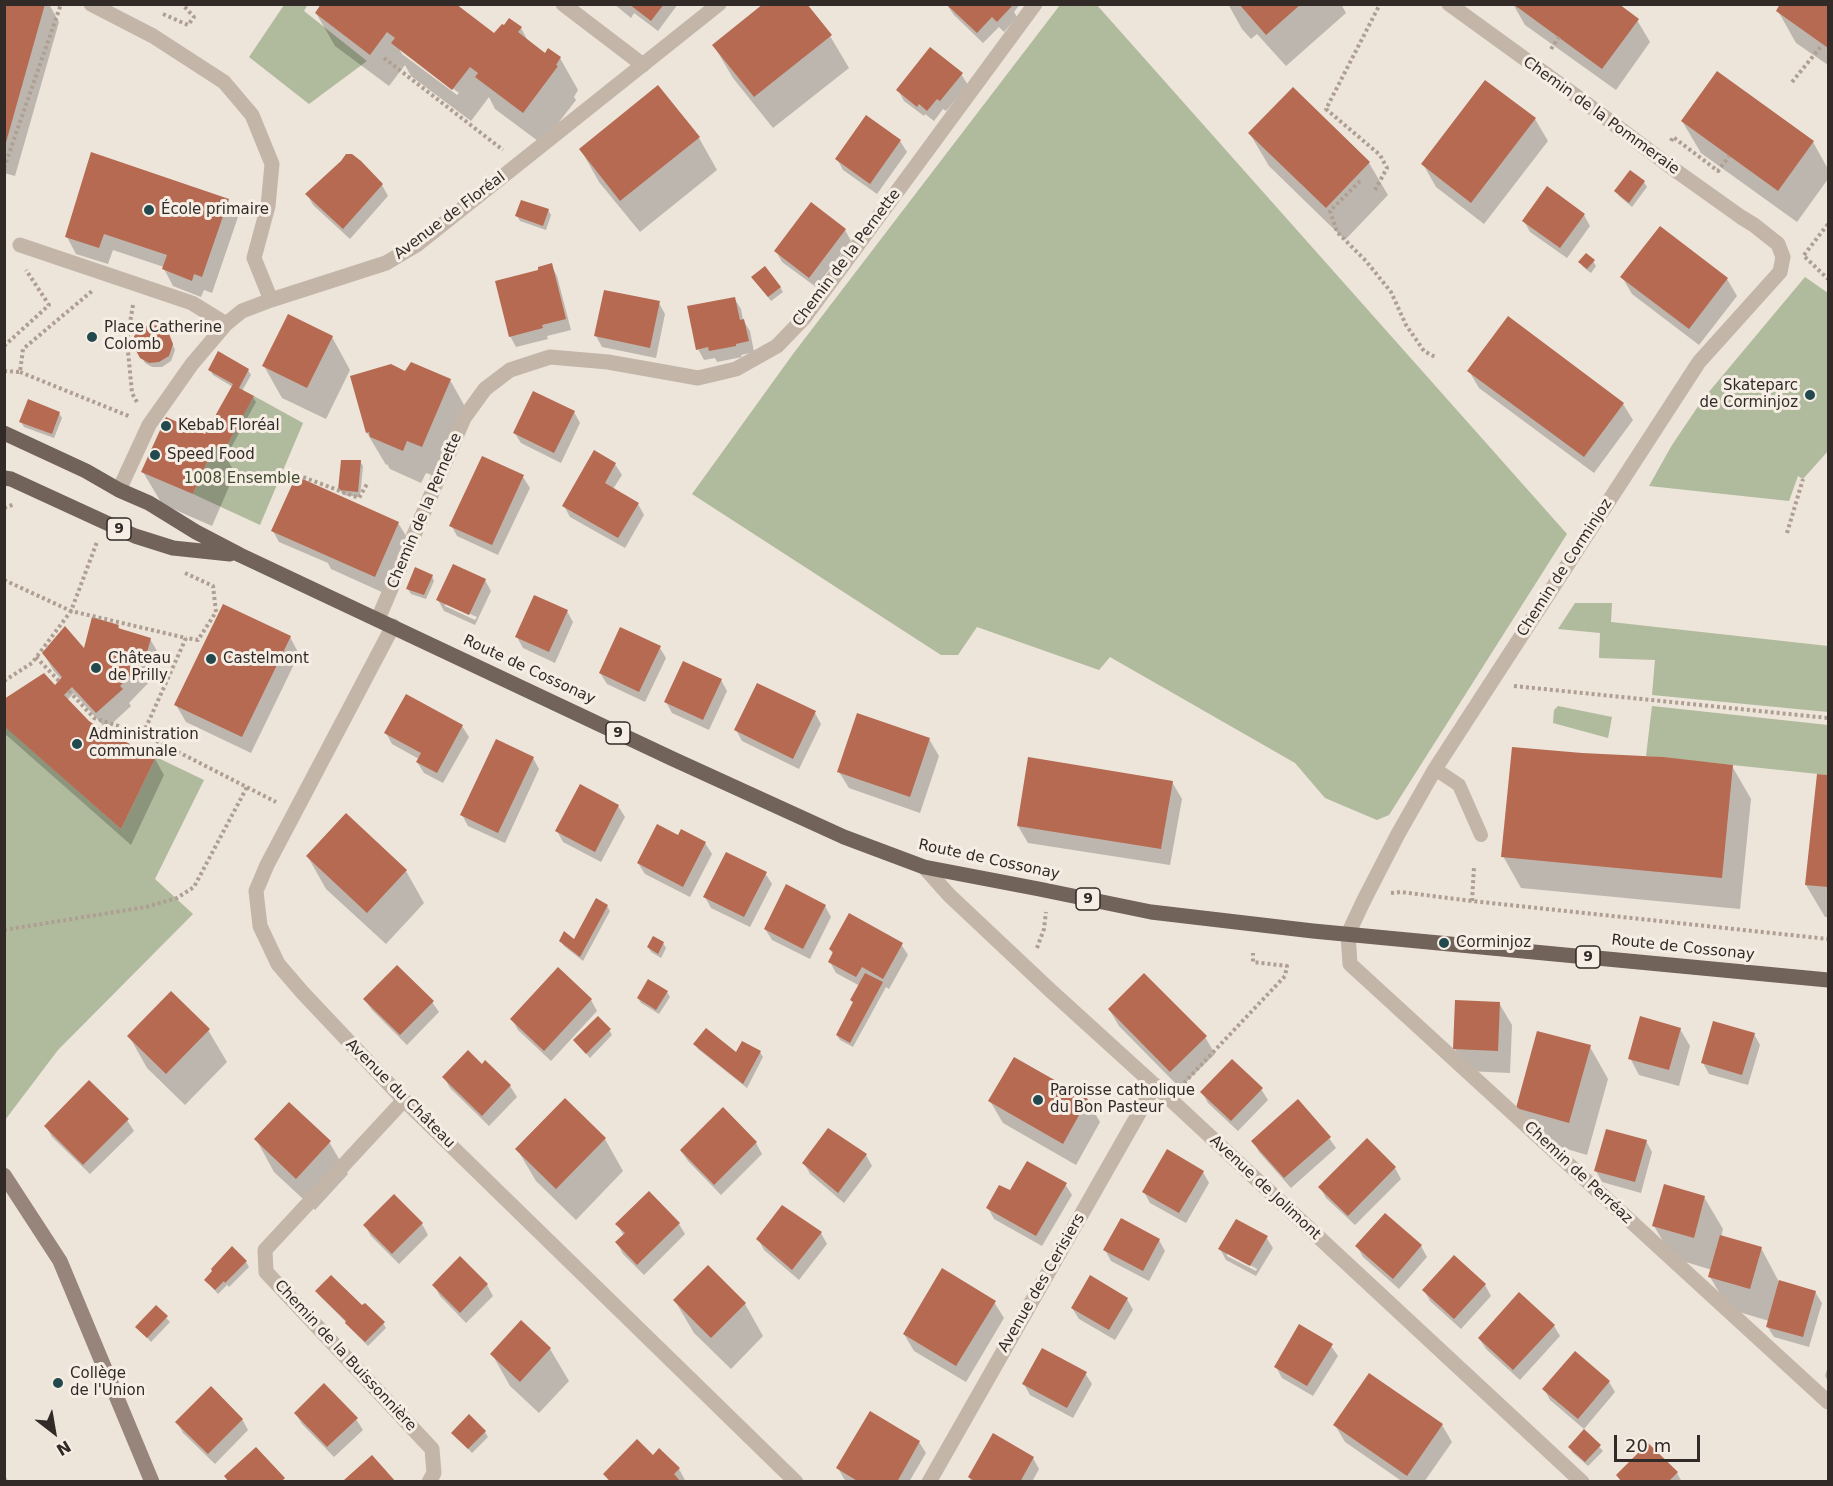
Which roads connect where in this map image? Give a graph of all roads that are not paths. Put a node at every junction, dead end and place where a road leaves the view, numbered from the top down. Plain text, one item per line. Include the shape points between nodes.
1 (91, 4) edge
2 (563, 4) edge
3 (719, 4) edge
4 (1035, 4) edge
5 (1449, 4) edge
6 (643, 65) junction
7 (1755, 225) joint
8 (20, 246) road end
9 (271, 300) junction
10 (226, 324) junction
11 (4, 433) edge
12 (4, 478) edge
13 (119, 490) junction
14 (240, 555) junction
15 (378, 619) junction
16 (393, 626) junction
17 (1435, 769) junction
18 (1480, 835) dead end
19 (924, 867) junction
20 (1348, 934) junction
21 (1828, 980) edge
22 (1155, 1085) junction
23 (404, 1100) junction
24 (4, 1175) edge
25 (1828, 1402) edge
26 (152, 1482) edge
27 (429, 1482) edge
28 (796, 1482) edge
29 (929, 1482) edge
30 (1581, 1482) edge

1 - 9 street via 153,36 224,82 252,115 272,164 268,206 254,258
2 - 6 street
3 - 6 street, Avenue de Floréal
4 - 15 street, Chemin de la Pernette via 804,318 777,346 736,369 698,378 608,362 550,357 510,370 485,389 464,418
5 - 7 street, Chemin de la Pommeraie
6 - 9 street, Avenue de Floréal via 433,232 386,263
7 - 17 street, Chemin de Corminjoz via 1778,244 1783,257 1780,272 1699,362
8 - 10 street via 192,303
9 - 10 street, Avenue de Floréal via 243,311
10 - 13 street, Avenue de Floréal via 149,424
11 - 13 main road, Route de Cossonay
12 - 14 main road, Route de Cossonay / 9 via 135,536 173,548
13 - 14 main road, Route de Cossonay
14 - 15 main road, Route de Cossonay / 9
15 - 16 main road, Route de Cossonay / 9
16 - 19 main road, Route de Cossonay / 9 via 833,832
16 - 23 street, Avenue du Château via 256,891 260,926 278,964
17 - 18 lane via 1459,785
17 - 20 street, Chemin de Corminjoz
19 - 20 main road, Route de Cossonay / 9 via 1151,912
19 - 22 street, Avenue de Jolimont via 949,895
20 - 21 main road, Route de Cossonay / 9
20 - 25 street, Chemin de Perréaz via 1350,964
22 - 29 street, Avenue des Cerisiers
22 - 30 street, Avenue de Jolimont
23 - 27 street, Chemin de la Buissonnière via 265,1250 266,1272 432,1449 434,1473
23 - 28 street, Avenue du Château
24 - 26 street via 68,1276

